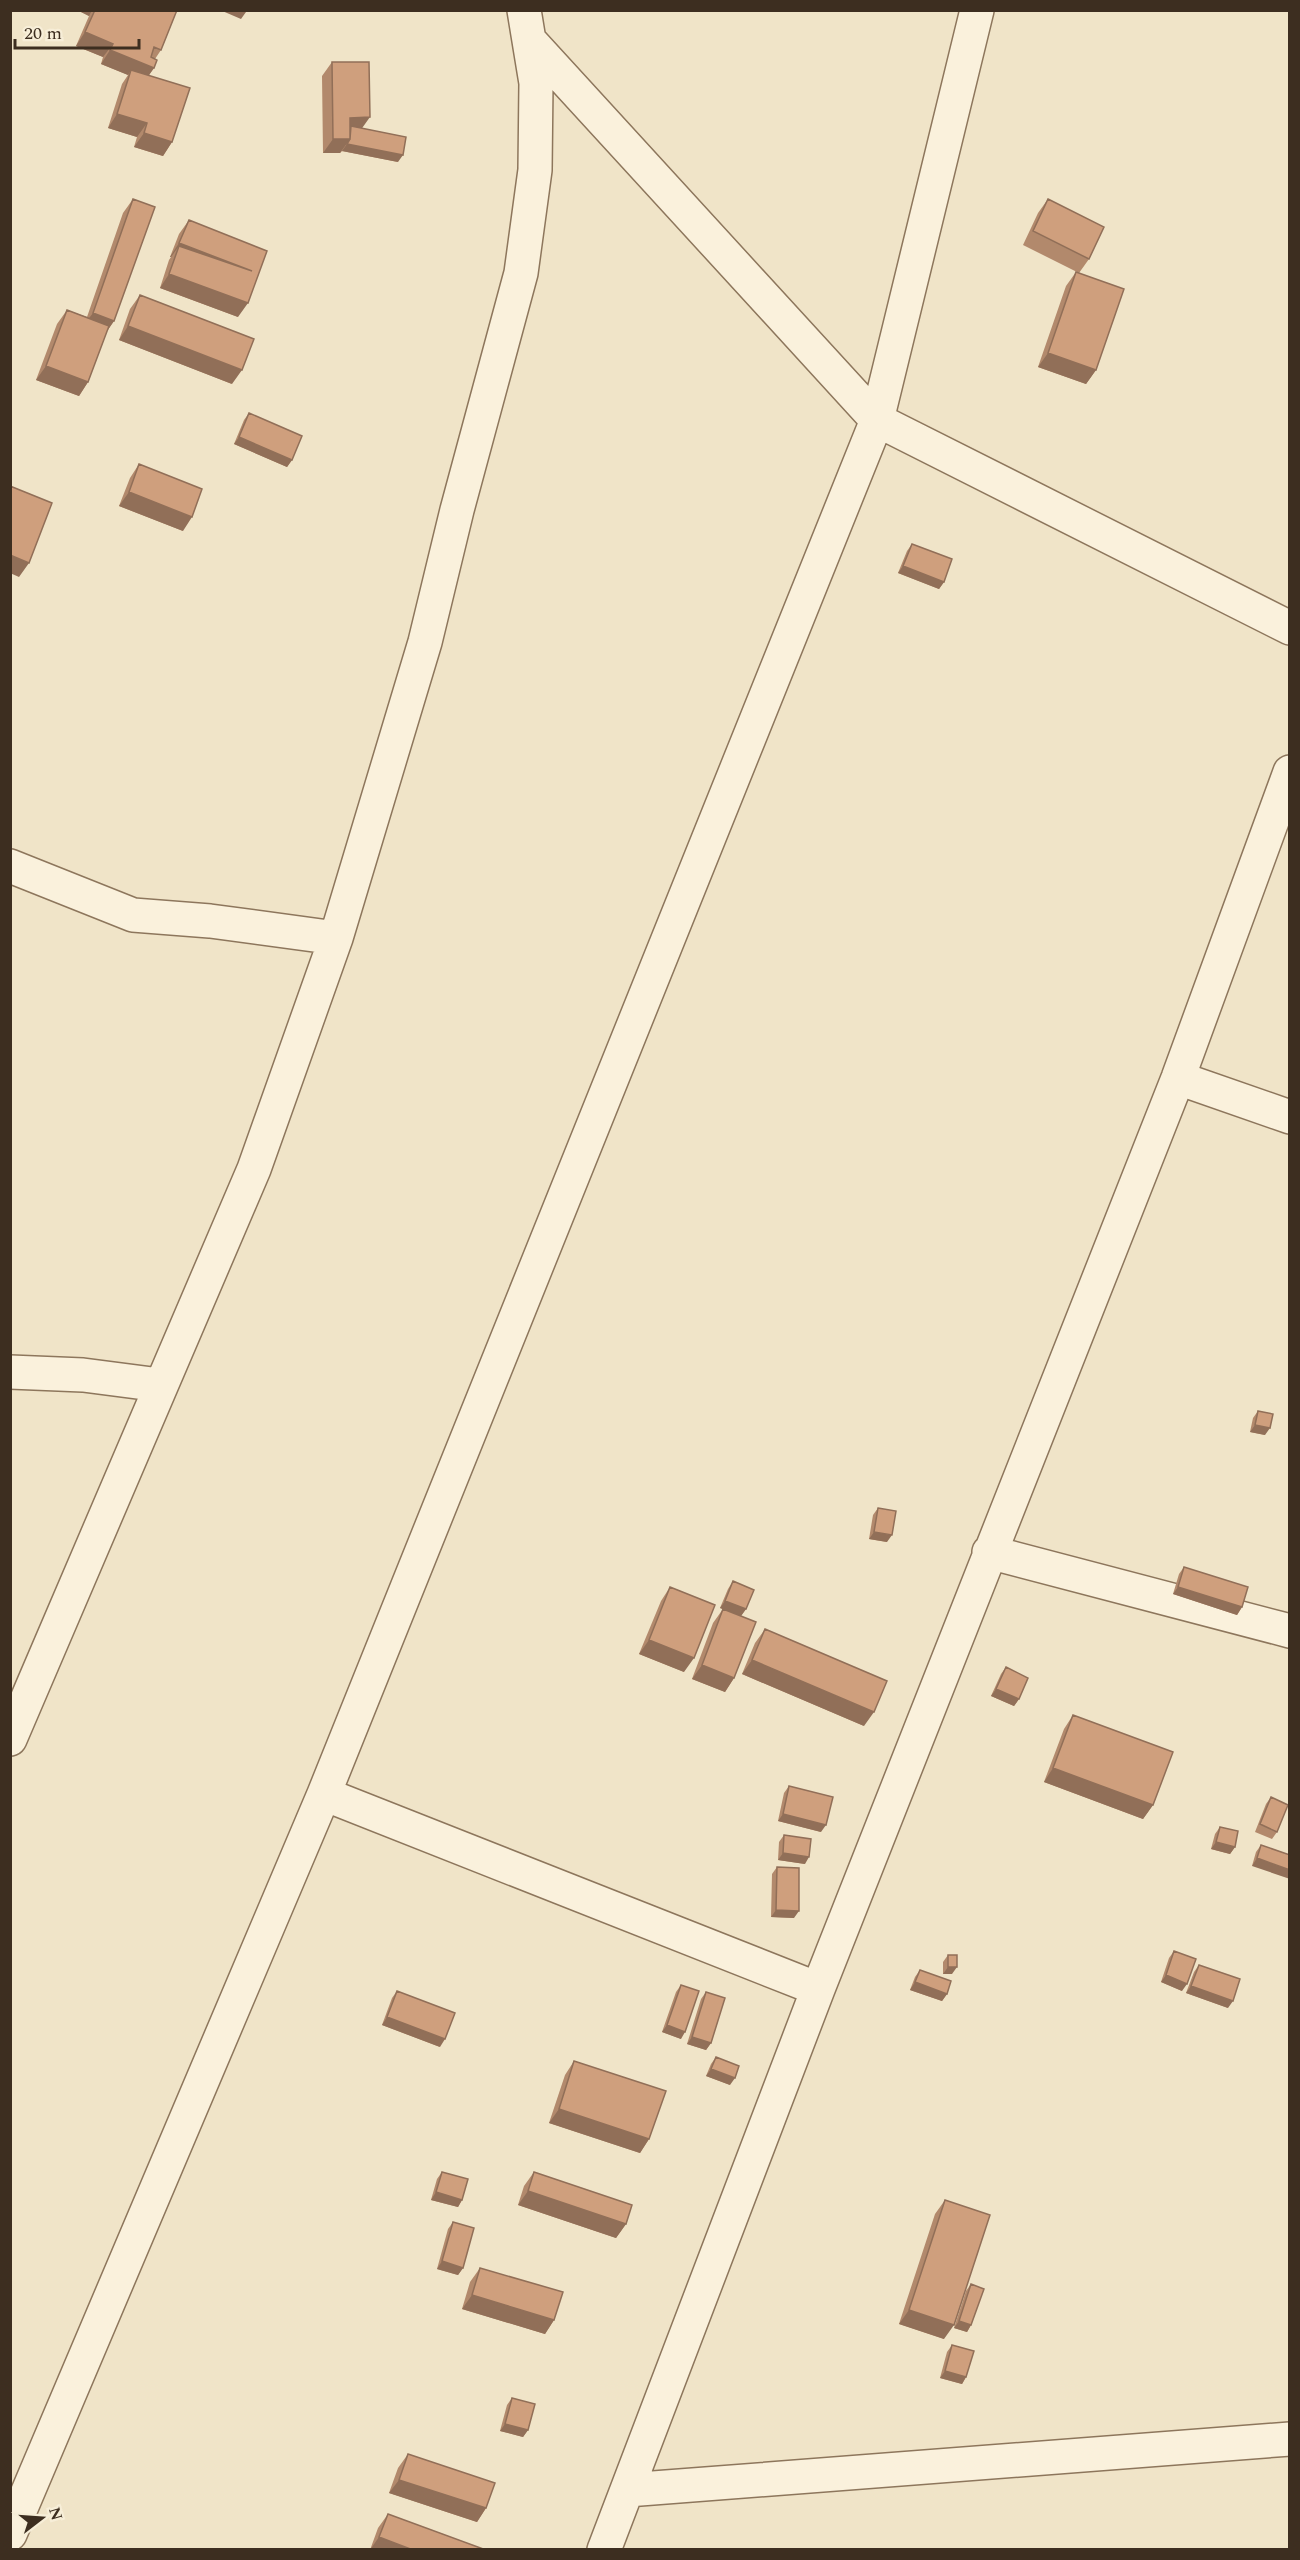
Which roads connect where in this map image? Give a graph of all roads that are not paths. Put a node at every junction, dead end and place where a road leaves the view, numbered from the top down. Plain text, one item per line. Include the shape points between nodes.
1 (977, 10) edge
2 (527, 25) edge
3 (877, 420) junction
4 (1290, 628) edge
5 (1290, 772) edge
6 (10, 866) edge
7 (336, 938) junction
8 (1178, 1078) junction
9 (1290, 1117) edge
10 (10, 1372) edge
11 (160, 1385) junction
12 (989, 1552) junction
13 (1290, 1631) edge
14 (10, 1738) edge
15 (324, 1794) junction
16 (818, 1989) junction
17 (1290, 2439) edge
18 (627, 2490) junction
19 (10, 2534) edge
20 (604, 2550) edge

1 - 3 street
2 - 3 street
2 - 7 street via 536,83 535,170 521,273 425,642
3 - 4 street
3 - 15 street
5 - 8 street
6 - 7 street via 133,915
7 - 11 street via 254,1169
8 - 9 street
8 - 12 street
10 - 11 street via 84,1375
11 - 14 street
12 - 13 street
12 - 16 street
15 - 16 street
15 - 19 street
16 - 18 street
17 - 18 street
18 - 20 street

